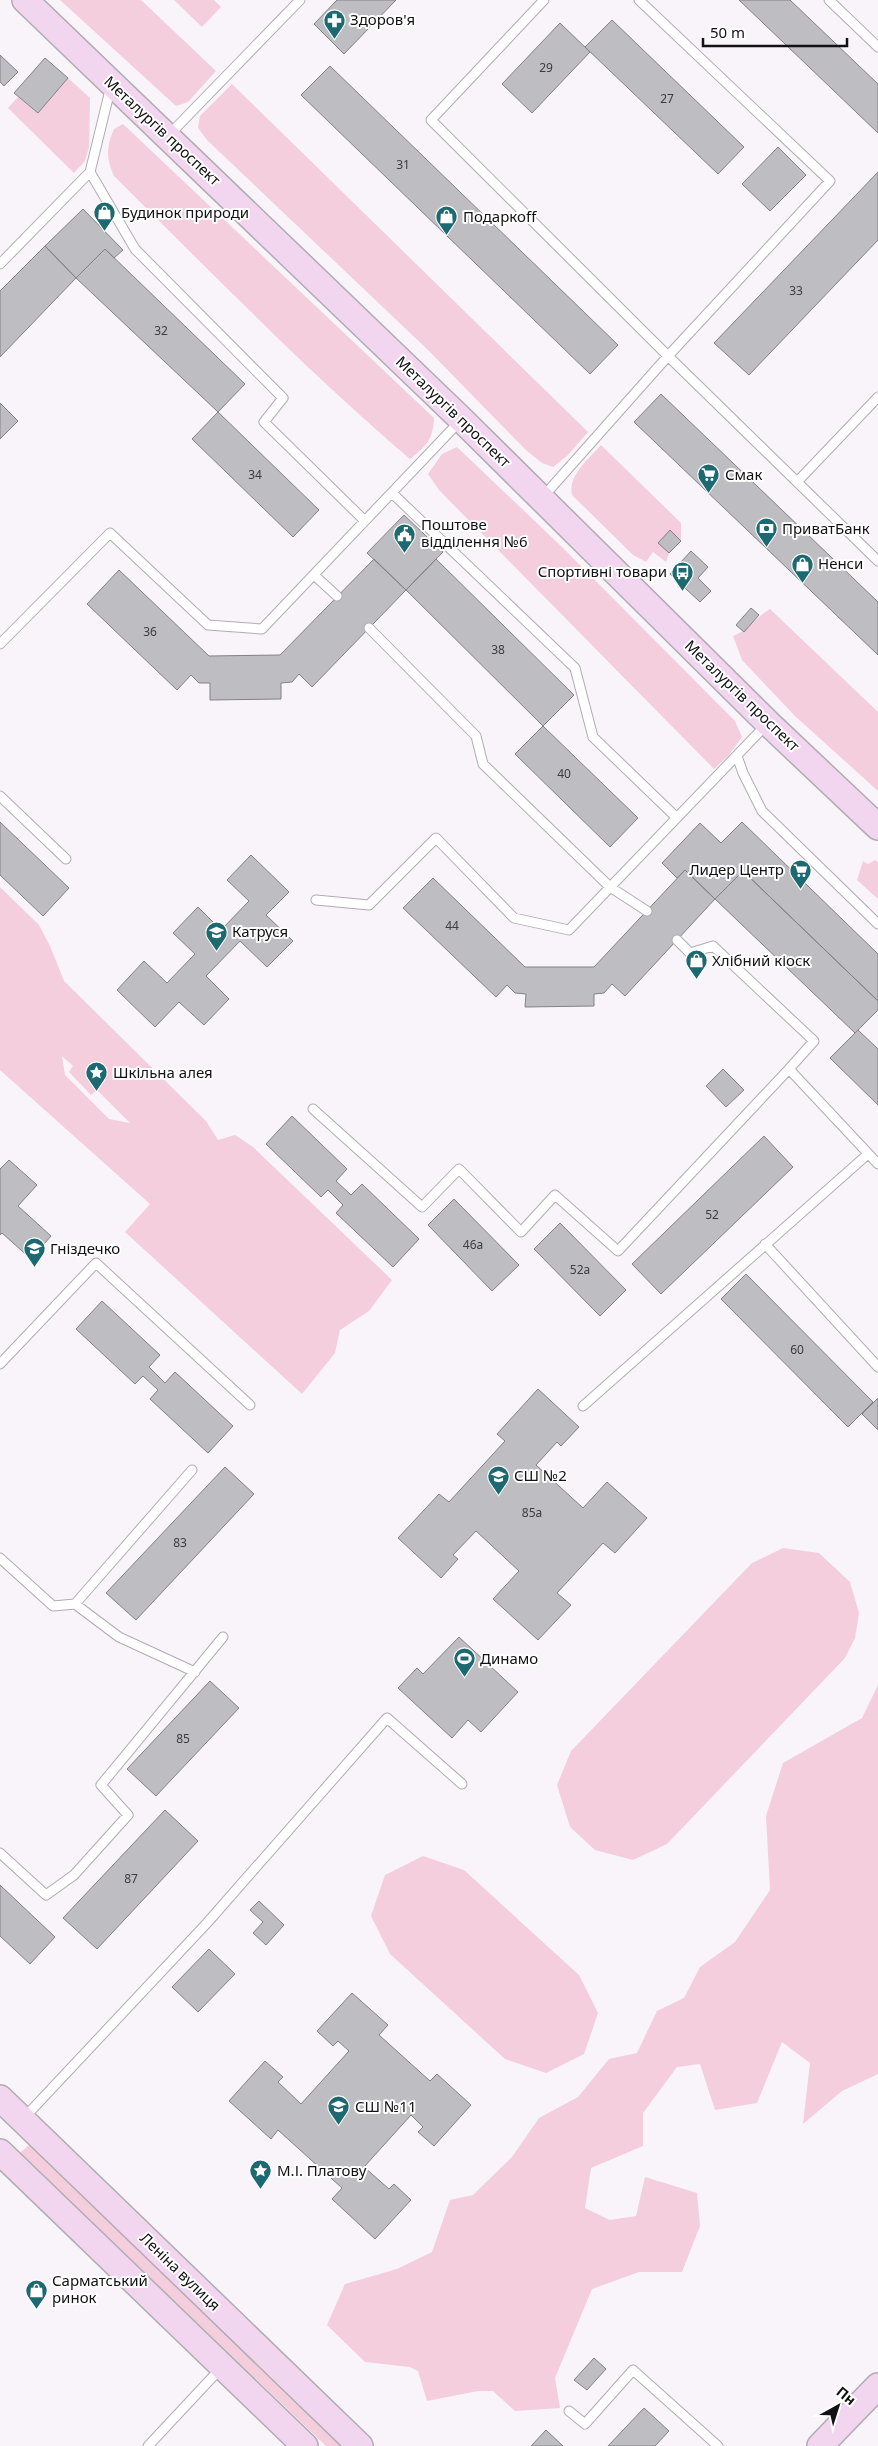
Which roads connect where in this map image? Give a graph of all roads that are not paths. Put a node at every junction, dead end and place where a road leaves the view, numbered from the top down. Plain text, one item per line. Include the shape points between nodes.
1 (26, 0) edge
2 (300, 0) edge
3 (544, 0) edge
4 (639, 0) edge
5 (829, 0) edge
6 (878, 47) edge
7 (112, 84) junction
8 (168, 136) junction
9 (90, 172) junction
10 (0, 264) edge
11 (668, 356) junction
12 (878, 397) edge
13 (461, 419) junction
14 (797, 482) junction
15 (392, 493) junction
16 (542, 498) junction
17 (365, 521) junction
18 (878, 561) edge
19 (314, 574) junction
20 (337, 596) dead end
21 (369, 628) dead end
22 (0, 644) edge
23 (768, 723) junction
24 (737, 756) junction
25 (0, 796) edge
26 (676, 817) junction
27 (877, 825) edge
28 (66, 859) dead end
29 (610, 887) junction
30 (316, 900) dead end
31 (646, 911) dead end
32 (878, 924) edge
33 (677, 940) dead end
34 (789, 1069) junction
35 (313, 1109) dead end
36 (868, 1154) junction
37 (878, 1164) edge
38 (765, 1244) junction
39 (0, 1364) edge
40 (878, 1367) edge
41 (250, 1405) dead end
42 (583, 1406) dead end
43 (192, 1470) dead end
44 (0, 1558) edge
45 (75, 1604) junction
46 (223, 1637) dead end
47 (195, 1672) junction
48 (462, 1784) dead end
49 (0, 1853) edge
50 (0, 2098) edge
51 (22, 2120) junction
52 (0, 2143) edge
53 (0, 2152) edge
54 (224, 2365) junction
55 (878, 2386) edge
56 (569, 2411) dead end
57 (148, 2446) edge
58 (305, 2446) edge
59 (360, 2446) edge
60 (718, 2446) edge
61 (820, 2446) edge

1 - 7 street, Металургів проспект
2 - 8 lane
3 - 11 lane via 431,120
4 - 11 lane via 830,180
5 - 6 lane
7 - 8 street, Металургів проспект
7 - 9 lane
8 - 13 street, Металургів проспект
9 - 10 lane
9 - 17 lane via 135,249 284,398 264,422
11 - 14 lane
11 - 16 lane
12 - 14 lane
13 - 15 lane
13 - 16 street, Металургів проспект
14 - 18 lane
15 - 17 lane
15 - 26 lane via 575,668 593,738
16 - 23 street, Металургів проспект
17 - 19 lane
19 - 20 lane
19 - 22 lane via 262,629 208,626 110,533
21 - 29 lane via 476,736 483,764
23 - 24 lane
23 - 27 street, Металургів проспект
24 - 26 lane
24 - 32 lane via 762,812
25 - 28 lane
26 - 29 lane
29 - 30 lane via 570,930 514,918 436,838 369,906
29 - 31 lane
33 - 34 lane via 690,953 713,946 814,1041
34 - 35 lane via 618,1251 555,1195 521,1232 459,1169 422,1207
34 - 36 lane
36 - 37 lane
36 - 38 lane
38 - 40 lane
38 - 42 lane
39 - 41 lane via 96,1263
43 - 45 lane
44 - 45 lane via 53,1606
45 - 47 lane via 118,1637
46 - 47 lane
47 - 49 lane via 101,1785 128,1815 74,1875 46,1895
48 - 51 lane via 387,1718 207,1922
50 - 51 street, Леніна вулиця
51 - 52 street
51 - 59 street, Леніна вулиця
53 - 54 street
54 - 57 lane
54 - 58 street
55 - 61 street
56 - 60 lane via 585,2424 633,2370

